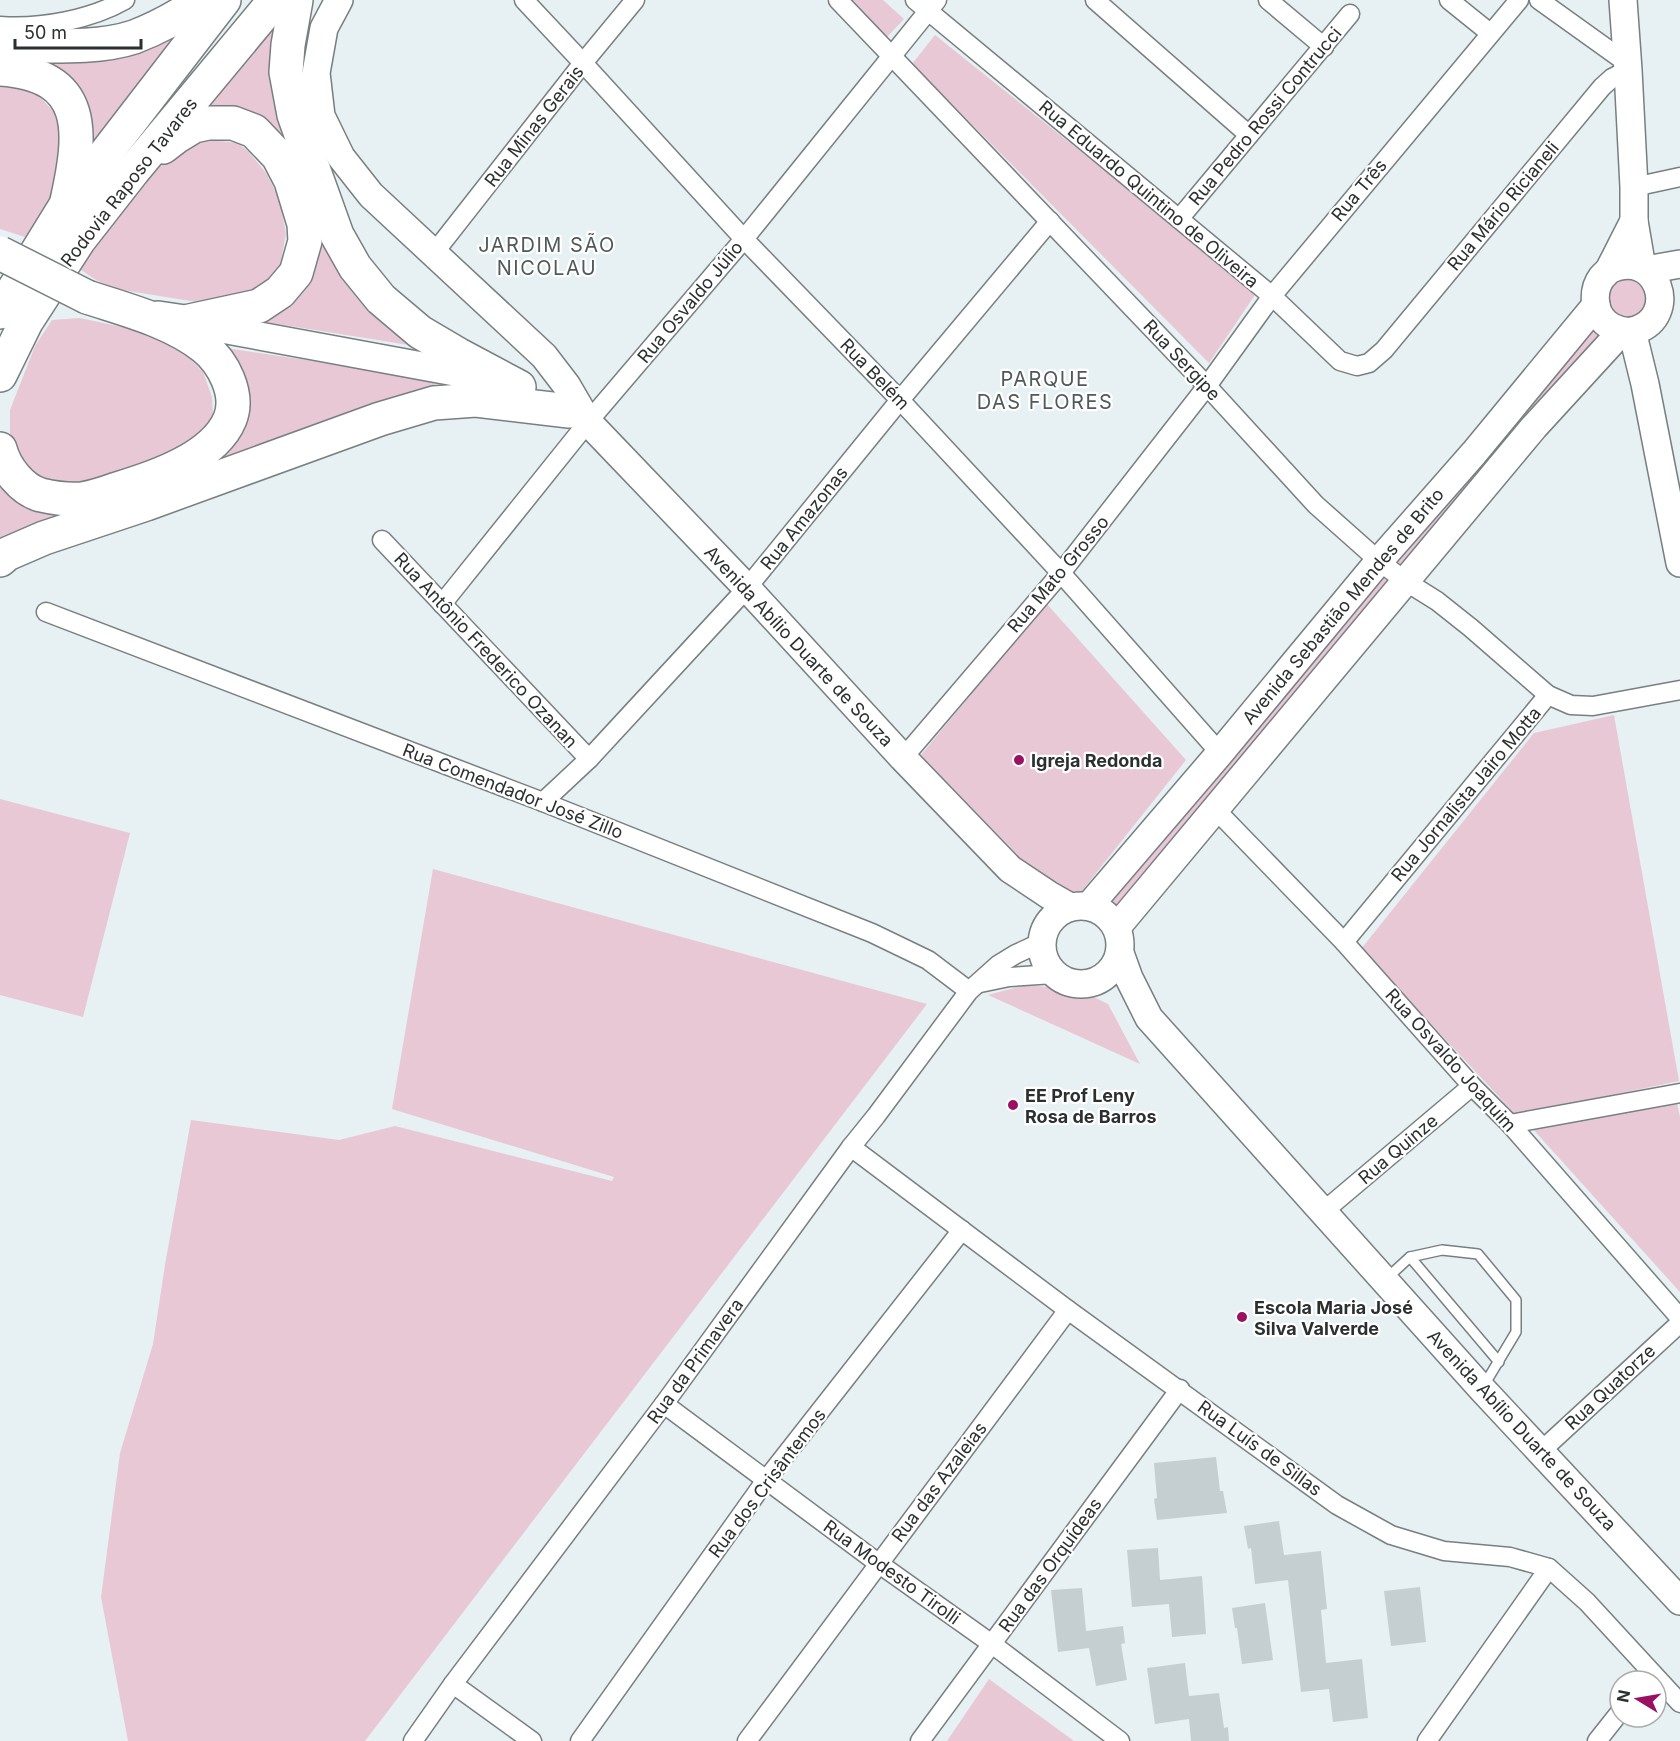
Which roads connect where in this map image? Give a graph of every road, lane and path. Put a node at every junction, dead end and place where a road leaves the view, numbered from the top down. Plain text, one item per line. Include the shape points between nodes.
1 (125, 0) edge
2 (203, 0) edge
3 (224, 0) edge
4 (275, 0) edge
5 (296, 0) edge
6 (339, 0) edge
7 (524, 0) edge
8 (635, 0) edge
9 (838, 0) edge
10 (1095, 0) edge
11 (1268, 0) edge
12 (1449, 0) edge
13 (1519, 0) edge
14 (1539, 0) edge
15 (1623, 0) edge
16 (927, 4) edge
17 (1350, 14) dead end
18 (0, 26) edge
19 (1490, 33) junction
20 (0, 46) edge
21 (1324, 47) junction
22 (891, 57) junction
23 (584, 63) junction
24 (1628, 66) junction
25 (0, 69) edge
26 (1249, 135) junction
27 (133, 171) junction
28 (1680, 177) edge
29 (1634, 187) junction
30 (66, 206) junction
31 (1179, 219) junction
32 (1050, 221) junction
33 (1634, 221) junction
34 (744, 239) junction
35 (0, 253) edge
36 (434, 253) junction
37 (1680, 264) edge
38 (1644, 269) junction
39 (1609, 270) junction
40 (1272, 296) junction
41 (1596, 305) junction
42 (0, 312) edge
43 (146, 317) junction
44 (1649, 319) edge
45 (185, 322) junction
46 (1384, 350) joint
47 (0, 375) edge
48 (1207, 386) junction
49 (519, 387) junction
50 (900, 400) junction
51 (579, 416) junction
52 (0, 450) edge
53 (382, 540) dead end
54 (0, 560) edge
55 (1379, 561) junction
56 (1680, 563) edge
57 (1061, 573) junction
58 (1405, 581) junction
59 (747, 588) junction
60 (442, 604) junction
61 (46, 612) dead end
62 (1680, 690) edge
63 (1548, 695) junction
64 (1220, 753) junction
65 (903, 758) junction
66 (589, 759) junction
67 (543, 801) junction
68 (1215, 809) junction
69 (1010, 869) junction
70 (1080, 907) junction
71 (1043, 936) junction
72 (1119, 940) junction
73 (1344, 942) junction
74 (1054, 974) junction
75 (1092, 984) junction
76 (973, 987) junction
77 (1149, 1018) junction
78 (1472, 1086) junction
79 (1680, 1093) edge
80 (1510, 1124) junction
81 (851, 1147) junction
82 (1324, 1211) junction
83 (962, 1230) junction
84 (1410, 1257) junction
85 (1385, 1280) junction
86 (1068, 1310) junction
87 (1680, 1320) edge
88 (1498, 1362) junction
89 (1180, 1389) junction
90 (1482, 1389) junction
91 (664, 1404) junction
92 (1540, 1452) junction
93 (766, 1480) junction
94 (878, 1563) junction
95 (1549, 1568) junction
96 (1680, 1601) edge
97 (992, 1644) junction
98 (1641, 1669) edge
99 (453, 1684) junction
100 (1668, 1693) edge
101 (1680, 1703) edge
102 (1608, 1728) edge
103 (413, 1741) edge
104 (532, 1741) edge
105 (580, 1741) edge
106 (747, 1741) edge
107 (920, 1741) edge
108 (1120, 1741) edge
109 (1427, 1741) edge
110 (1598, 1741) edge

1 - 18 street via 108,10 54,24
2 - 20 highway via 167,23 132,38 85,45
3 - 30 highway, Rodovia Raposo Tavares
4 - 27 highway, Rodovia Raposo Tavares
5 - 49 highway via 286,72 294,116 338,235 355,267 381,299 420,332
6 - 36 main road via 324,28 316,73 321,116 341,158 371,195
7 - 23 street, Rua Belém
8 - 23 street, Rua Minas Gerais
9 - 22 street, Rua Sergipe
10 - 26 street
11 - 21 street
12 - 19 street
13 - 19 street, Rua Três
14 - 24 street
15 - 24 main road
16 - 22 street, Rua Osvaldo Júlio
16 - 31 street, Rua Eduardo Quintino de Oliveira
17 - 21 street, Rua Pedro Rossi Contrucci
19 - 40 street, Rua Três
21 - 26 street, Rua Pedro Rossi Contrucci
22 - 32 street, Rua Sergipe
22 - 34 street, Rua Osvaldo Júlio
23 - 34 street, Rua Belém
23 - 36 street, Rua Minas Gerais
24 - 29 main road
24 - 46 street, Rua Mário Ricianeli via 1602,87
25 - 30 highway via 42,78 59,89 71,105 76,148
26 - 31 street, Rua Pedro Rossi Contrucci
27 - 45 highway via 194,126 233,123 254,131 265,141 291,181 305,242 296,273 280,292 259,306
27 - 47 highway, Rodovia Raposo Tavares via 32,312
28 - 29 street
29 - 33 main road
30 - 42 highway, Rodovia Raposo Tavares
31 - 40 street, Rua Eduardo Quintino de Oliveira
32 - 48 street, Rua Sergipe
32 - 50 street, Rua Amazonas
33 - 38 main road
33 - 39 main road
34 - 50 street, Rua Belém
34 - 51 street, Rua Osvaldo Júlio
35 - 43 highway, bridge via 87,297
36 - 51 main road via 544,356 567,386
37 - 38 main road
38 - 39 main road via 1628,265
38 - 44 main road via 1654,277 1661,296
39 - 41 main road via 1597,286
40 - 46 street, Rua Eduardo Quintino de Oliveira via 1340,361 1357,366 1369,363
40 - 48 street, Rua Três
41 - 44 main road via 1613,328
41 - 55 main road, Avenida Sebastião Mendes de Brito
43 - 45 highway
43 - 52 highway via 192,338 220,363 228,377 230,419 216,440 172,470 81,499 39,494 24,486
44 - 56 main road via 1645,384
44 - 58 main road, Avenida Sebastião Mendes de Brito via 1534,427
45 - 49 main road
48 - 55 street, Rua Sergipe via 1316,505
48 - 57 street, Rua Mato Grosso
49 - 51 main road
50 - 57 street, Rua Belém
50 - 59 street, Rua Amazonas
51 - 54 highway via 476,400 434,403 380,418 53,535
51 - 59 main road, Avenida Abílio Duarte de Souza
51 - 60 street, Rua Osvaldo Júlio
53 - 60 street, Rua Antônio Frederico Ozanan
55 - 58 street, Rua Sergipe
55 - 64 main road, Avenida Sebastião Mendes de Brito
57 - 64 street, Rua Belém
57 - 65 street, Rua Mato Grosso
58 - 63 street, Rua Sergipe via 1471,628
58 - 68 main road, Avenida Sebastião Mendes de Brito
59 - 65 main road, Avenida Abílio Duarte de Souza
59 - 66 street, Rua Amazonas
60 - 66 street, Rua Antônio Frederico Ozanan
61 - 67 street, Rua Comendador José Zillo
62 - 63 street, Rua Jornalista Jairo Motta via 1593,706 1571,705
63 - 73 street, Rua Jornalista Jairo Motta
64 - 70 main road, Avenida Sebastião Mendes de Brito
65 - 69 main road, Avenida Abílio Duarte de Souza
66 - 67 street, Rua Amazonas
67 - 76 street, Rua Comendador José Zillo via 872,933
68 - 72 main road, Avenida Sebastião Mendes de Brito
68 - 73 street, Rua Osvaldo Joaquim
69 - 70 main road, Avenida Abílio Duarte de Souza
69 - 71 main road, Avenida Abílio Duarte de Souza
70 - 71 main road via 1054,916
70 - 72 main road via 1100,910 1110,917
71 - 74 main road via 1043,954
71 - 76 street, Rua da Primavera via 998,965
72 - 75 main road via 1115,966
72 - 77 main road, Avenida Abílio Duarte de Souza via 1129,978
73 - 78 street, Rua Osvaldo Joaquim
74 - 75 main road via 1072,984
74 - 76 street via 1010,977
75 - 77 main road, Avenida Abílio Duarte de Souza
76 - 81 street, Rua da Primavera
77 - 82 main road, Avenida Abílio Duarte de Souza
78 - 80 street, Rua Osvaldo Joaquim
78 - 82 street, Rua Quinze
79 - 80 street
80 - 87 street, Rua Osvaldo Joaquim
81 - 83 street, Rua Luís de Sillas
81 - 91 street, Rua da Primavera
82 - 85 main road, Avenida Abílio Duarte de Souza
83 - 86 street, Rua Luís de Sillas
83 - 93 street, Rua dos Crisântemos
84 - 85 lane
84 - 88 lane
84 - 88 lane via 1442,1250 1478,1254 1516,1300 1516,1332
85 - 90 main road, Avenida Abílio Duarte de Souza
86 - 89 street, Rua Luís de Sillas
86 - 94 street, Rua das Azaleias
87 - 92 street, Rua Quatorze
88 - 90 lane
89 - 95 street, Rua Luís de Sillas via 1337,1505 1391,1535 1444,1551 1510,1557
89 - 97 street, Rua das Orquídeas
90 - 92 main road, Avenida Abílio Duarte de Souza
91 - 93 street, Rua Modesto Tirolli
91 - 99 street, Rua da Primavera
92 - 96 main road, Avenida Abílio Duarte de Souza
93 - 94 street, Rua Modesto Tirolli
93 - 105 street, Rua dos Crisântemos
94 - 97 street, Rua Modesto Tirolli
94 - 106 street, Rua das Azaleias
95 - 98 street, Rua Luís de Sillas via 1587,1602
95 - 109 street
97 - 107 street, Rua das Orquídeas
97 - 108 street, Rua Modesto Tirolli
99 - 103 street, Rua da Primavera
99 - 104 street
100 - 101 street, Rua Luís de Sillas
102 - 110 street

